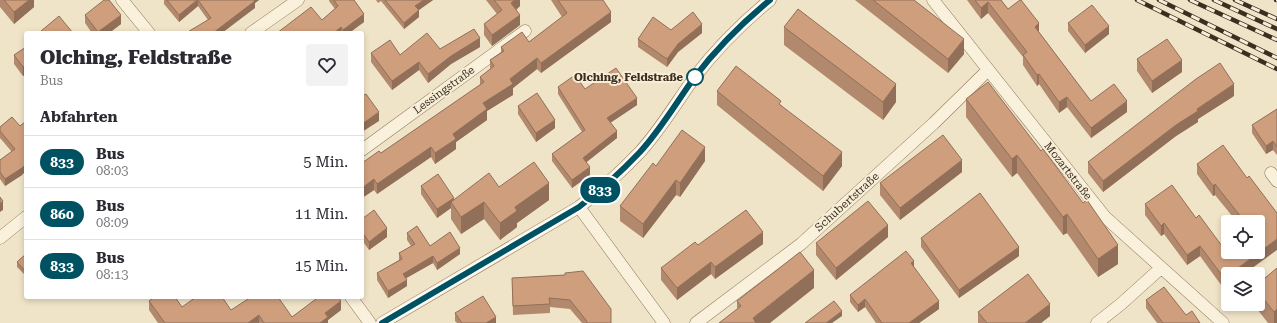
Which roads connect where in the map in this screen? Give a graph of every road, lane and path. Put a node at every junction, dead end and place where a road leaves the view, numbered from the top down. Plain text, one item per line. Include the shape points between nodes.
1 (122, 0) edge
2 (298, 0) edge
3 (770, 0) edge
4 (933, 0) edge
5 (147, 31) edge
6 (254, 31) edge
7 (526, 31) dead end
8 (988, 70) junction
9 (364, 149) edge
10 (579, 207) junction
11 (24, 219) edge
12 (0, 238) edge
13 (1161, 268) junction
14 (352, 299) edge
15 (370, 323) edge
16 (382, 323) edge
17 (664, 323) edge
18 (696, 323) edge
19 (1097, 323) edge
20 (1223, 323) edge

1 - 5 street
2 - 6 street
3 - 10 street via 745,20 695,77 672,112 640,151 605,187
4 - 8 street, Mozartstraße
7 - 9 street, Lessingstraße
8 - 13 street, Mozartstraße via 1105,217
8 - 18 street, Schubertstraße via 934,123 801,244
10 - 16 street
10 - 17 street
11 - 12 street
13 - 19 street
13 - 20 street, Mozartstraße
14 - 15 street

